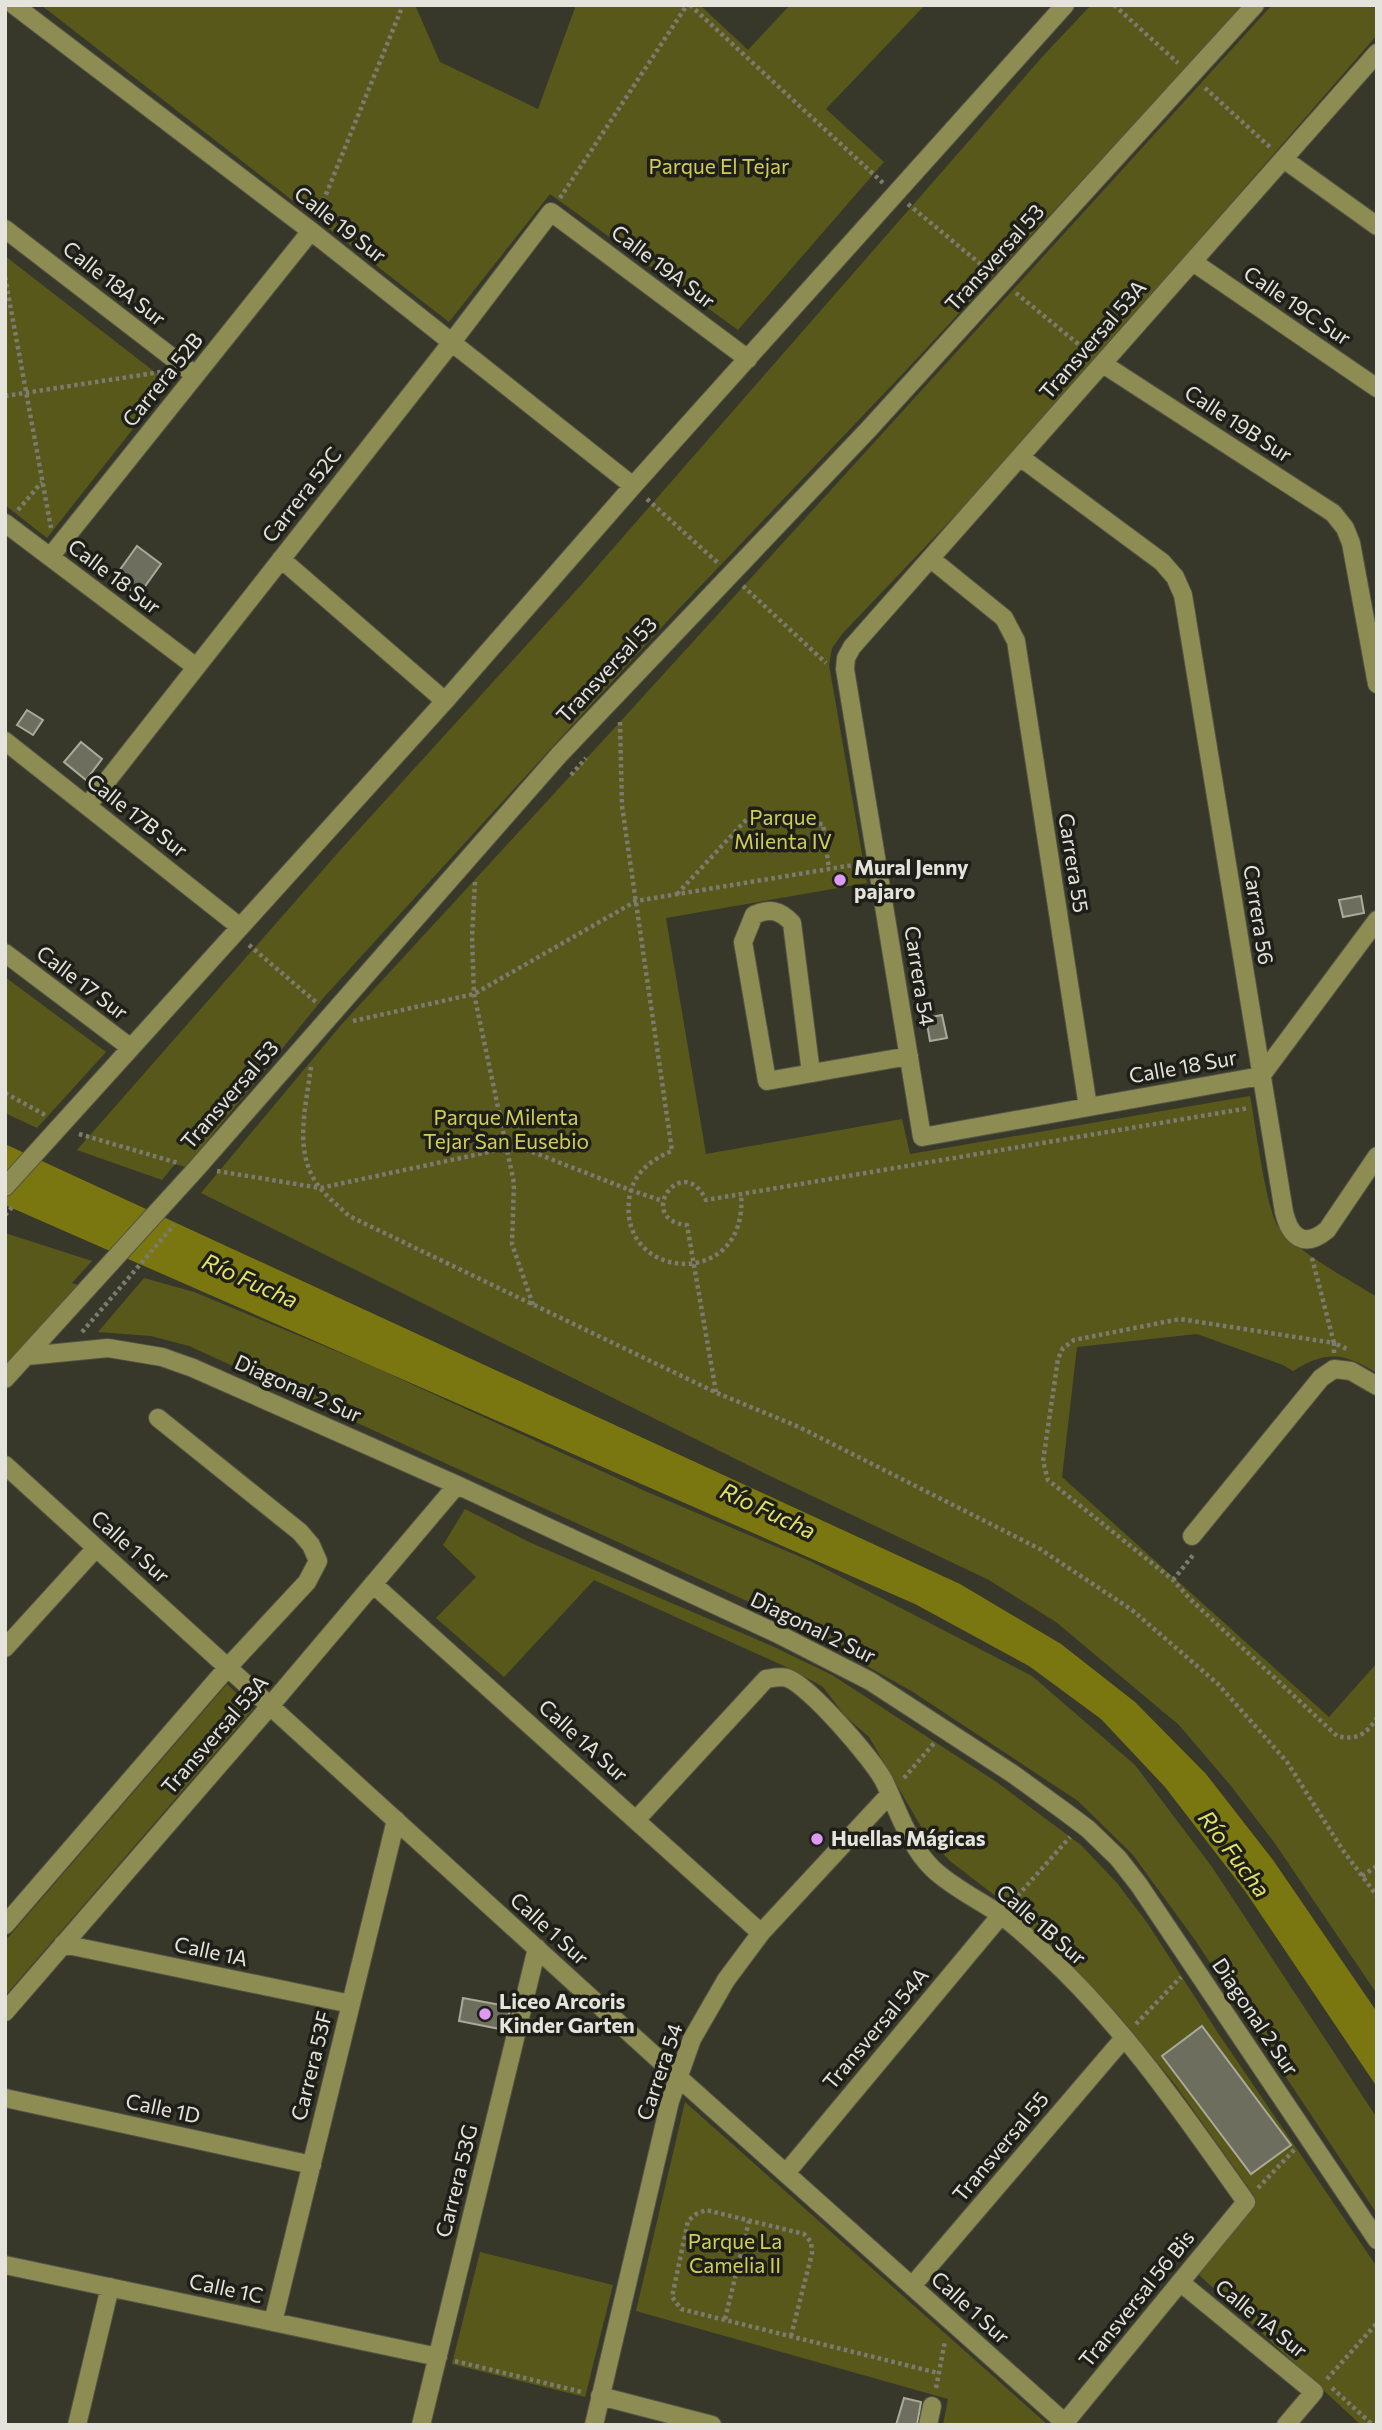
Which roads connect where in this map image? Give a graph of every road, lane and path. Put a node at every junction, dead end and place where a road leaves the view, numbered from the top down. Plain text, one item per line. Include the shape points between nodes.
1 (14, 5) edge
2 (403, 5) edge
3 (688, 5) edge
4 (1065, 5) edge
5 (1255, 5) edge
6 (1375, 59) edge
7 (1285, 160) junction
8 (895, 195) junction
9 (551, 212) junction
10 (1377, 226) edge
11 (5, 229) edge
12 (312, 231) junction
13 (1192, 262) junction
14 (5, 278) edge
15 (452, 342) junction
16 (748, 359) junction
17 (1102, 364) junction
18 (191, 372) junction
19 (1377, 388) edge
20 (26, 393) junction
21 (5, 396) edge
22 (1020, 457) junction
23 (42, 482) junction
24 (633, 486) junction
25 (6, 523) edge
26 (53, 554) junction
27 (281, 559) junction
28 (931, 559) junction
29 (846, 658) joint
30 (196, 667) junction
31 (1377, 684) edge
32 (445, 701) junction
33 (620, 722) dead end
34 (5, 741) edge
35 (88, 805) junction
36 (747, 819) dead end
37 (819, 824) dead end
38 (876, 861) junction
39 (829, 869) junction
40 (475, 878) dead end
41 (677, 894) junction
42 (636, 901) junction
43 (1377, 920) edge
44 (238, 930) junction
45 (5, 953) edge
46 (474, 994) junction
47 (330, 1014) junction
48 (131, 1048) junction
49 (909, 1056) junction
50 (312, 1060) dead end
51 (811, 1073) junction
52 (1261, 1076) junction
53 (5, 1093) edge
54 (1266, 1105) junction
55 (1088, 1107) junction
56 (61, 1125) junction
57 (77, 1134) dead end
58 (922, 1137) joint
59 (507, 1149) junction
60 (1377, 1156) edge
61 (5, 1187) edge
62 (320, 1188) junction
63 (630, 1190) junction
64 (741, 1194) junction
65 (663, 1201) junction
66 (177, 1222) dead end
67 (1312, 1239) junction
68 (694, 1264) junction
69 (533, 1305) junction
70 (1334, 1343) junction
71 (64, 1352) junction
72 (1355, 1353) dead end
73 (27, 1356) junction
74 (5, 1379) edge
75 (1377, 1386) edge
76 (717, 1393) junction
77 (158, 1418) dead end
78 (5, 1465) edge
79 (457, 1485) junction
80 (1192, 1536) dead end
81 (96, 1548) junction
82 (373, 1584) junction
83 (5, 1648) edge
84 (228, 1667) junction
85 (270, 1706) junction
86 (1377, 1718) edge
87 (945, 1730) junction
88 (890, 1794) junction
89 (396, 1820) junction
90 (636, 1820) junction
91 (1082, 1824) junction
92 (1377, 1866) edge
93 (1362, 1876) junction
94 (1377, 1896) edge
95 (1001, 1915) junction
96 (5, 1925) edge
97 (761, 1933) junction
98 (63, 1944) junction
99 (537, 1948) junction
100 (1192, 1965) junction
101 (351, 2004) junction
102 (5, 2012) edge
103 (1124, 2038) junction
104 (678, 2077) junction
105 (5, 2098) edge
106 (1307, 2136) junction
107 (312, 2165) junction
108 (786, 2173) junction
109 (1246, 2202) junction
110 (749, 2221) junction
111 (1377, 2240) edge
112 (5, 2265) edge
113 (1180, 2282) junction
114 (912, 2286) junction
115 (110, 2287) junction
116 (724, 2319) junction
117 (949, 2319) junction
118 (273, 2322) junction
119 (1377, 2323) edge
120 (791, 2336) junction
121 (438, 2357) junction
122 (938, 2373) junction
123 (1319, 2386) junction
124 (600, 2396) junction
125 (932, 2406) joint
126 (1064, 2424) edge
127 (77, 2425) edge
128 (421, 2425) edge
129 (594, 2425) edge
130 (712, 2425) edge
131 (928, 2425) edge
132 (1286, 2425) edge
133 (1373, 2425) edge

1 - 12 street, Calle 19 Sur
2 - 12 path
3 - 8 path
3 - 9 path
4 - 8 street
5 - 47 street, Transversal 53 via 877,420 559,755
6 - 7 street, Transversal 53A
7 - 10 street
7 - 13 street, Transversal 53A
8 - 16 street
9 - 15 street, Carrera 52C
9 - 16 street, Calle 19A Sur
11 - 18 street, Calle 18A Sur
12 - 15 street, Calle 19 Sur
12 - 18 street, Carrera 52B
13 - 17 street, Transversal 53A
13 - 19 street, Calle 19C Sur
14 - 20 path
15 - 24 street, Calle 19 Sur
15 - 27 street, Carrera 52C
16 - 24 street
17 - 22 street, Transversal 53A
17 - 31 street, Calle 19B Sur via 1333,513 1345,528 1353,552
18 - 20 path
18 - 26 street, Carrera 52B
20 - 21 path
20 - 23 path
22 - 28 street, Transversal 53A
22 - 52 street, Carrera 56 via 1162,562 1183,594
23 - 25 path
23 - 26 path
24 - 32 street
25 - 26 street, Calle 18 Sur
26 - 30 street, Calle 18 Sur
27 - 30 street, Carrera 52C
27 - 32 street
28 - 29 street, Transversal 53A
28 - 55 street, Carrera 55 via 1004,618 1016,641
29 - 38 street, Carrera 54
30 - 35 street, Carrera 52C
32 - 44 street
33 - 42 path via 622,806
34 - 35 street, Calle 17B Sur
35 - 44 street, Calle 17B Sur
36 - 41 path
37 - 39 path via 823,824
38 - 39 path
38 - 49 street, Carrera 54
39 - 41 path
40 - 46 path
41 - 42 path
42 - 46 path
42 - 63 path via 672,1151 654,1159
43 - 52 street, Calle 18 Sur
44 - 47 path
44 - 48 street
45 - 48 street, Calle 17 Sur
46 - 47 path via 342,1024
46 - 59 path
47 - 73 street, Transversal 53
48 - 56 street
49 - 51 street
49 - 58 street, Carrera 54
50 - 62 path via 302,1143
51 - 51 street via 792,923 782,912 765,910 754,915 743,942 767,1081
52 - 54 street, Carrera 56
52 - 55 street, Calle 18 Sur
53 - 56 path
54 - 64 path
54 - 67 street, Carrera 56 via 1288,1227 1295,1236
55 - 58 street, Calle 18 Sur
56 - 57 path
56 - 61 street
59 - 62 path
59 - 63 path via 517,1146
59 - 69 path via 514,1182 512,1244
60 - 67 street via 1327,1230
62 - 69 path via 349,1216
63 - 65 path
63 - 68 path via 627,1213 634,1236 650,1253 671,1263
64 - 65 path via 706,1200 701,1189 678,1183 668,1189
64 - 68 path via 738,1231 727,1247
65 - 68 path via 669,1219 687,1225
66 - 71 path
67 - 70 path
68 - 76 path
69 - 76 path
70 - 72 path
70 - 86 path via 1180,1319 1074,1340 1058,1359 1043,1461 1048,1480 1173,1580 1337,1736 1351,1739 1367,1732
71 - 73 street, Diagonal 2 Sur
71 - 79 street, Diagonal 2 Sur via 108,1348 162,1357
73 - 74 street, Transversal 53
75 - 80 street via 1351,1371 1334,1369 1321,1378
76 - 93 path via 799,1427 1040,1549 1132,1610 1218,1684 1287,1762
77 - 84 street, Transversal 53A via 300,1532 318,1561 307,1582
78 - 81 street, Calle 1 Sur
79 - 82 street, Transversal 53A
79 - 87 street, Diagonal 2 Sur via 870,1681
81 - 83 street
81 - 84 street, Calle 1 Sur
82 - 85 street, Transversal 53A
82 - 90 street, Calle 1A Sur
84 - 85 street, Calle 1 Sur
84 - 96 street, Transversal 53A
85 - 89 street, Calle 1 Sur
85 - 98 street, Transversal 53A
87 - 88 path
87 - 91 street, Diagonal 2 Sur
88 - 90 street, Calle 1B Sur via 870,1760 838,1723 799,1684 785,1677 766,1679
88 - 95 street, Calle 1B Sur via 932,1868
88 - 97 street, Carrera 54
89 - 99 street, Calle 1 Sur
89 - 101 street, Carrera 53F
90 - 97 street, Calle 1A Sur
91 - 95 path
91 - 100 street, Diagonal 2 Sur via 1125,1867
92 - 93 path
93 - 94 path
95 - 103 street, Calle 1B Sur via 1048,1955
95 - 108 street, Transversal 54A
97 - 104 street, Carrera 54 via 726,1980 692,2039
98 - 101 street, Calle 1A
98 - 102 street, Transversal 53A
99 - 104 street, Calle 1 Sur
99 - 121 street, Carrera 53G
100 - 103 path
100 - 106 street, Diagonal 2 Sur
101 - 107 street, Carrera 53F
103 - 109 street, Calle 1B Sur
103 - 114 street, Transversal 55
104 - 108 street, Calle 1 Sur
104 - 124 street, Carrera 54
105 - 107 street, Calle 1D
106 - 109 path
106 - 111 street, Diagonal 2 Sur
107 - 118 street, Carrera 53F
108 - 114 street, Calle 1 Sur
109 - 113 street, Transversal 56 Bis
110 - 116 path
110 - 116 path via 706,2210 688,2221 672,2297 681,2309
110 - 120 path via 804,2234 811,2242
112 - 115 street, Calle 1C
113 - 123 street, Calle 1A Sur
113 - 126 street, Transversal 56 Bis
114 - 117 street, Calle 1 Sur
115 - 118 street, Calle 1C
115 - 127 street
116 - 120 path
117 - 122 path
117 - 126 street, Calle 1 Sur
118 - 121 street, Calle 1C
119 - 123 path
120 - 122 path
121 - 124 path
121 - 128 street, Carrera 53G
122 - 125 path
123 - 132 street
123 - 133 path
124 - 129 street, Carrera 54
124 - 130 street
125 - 131 street

